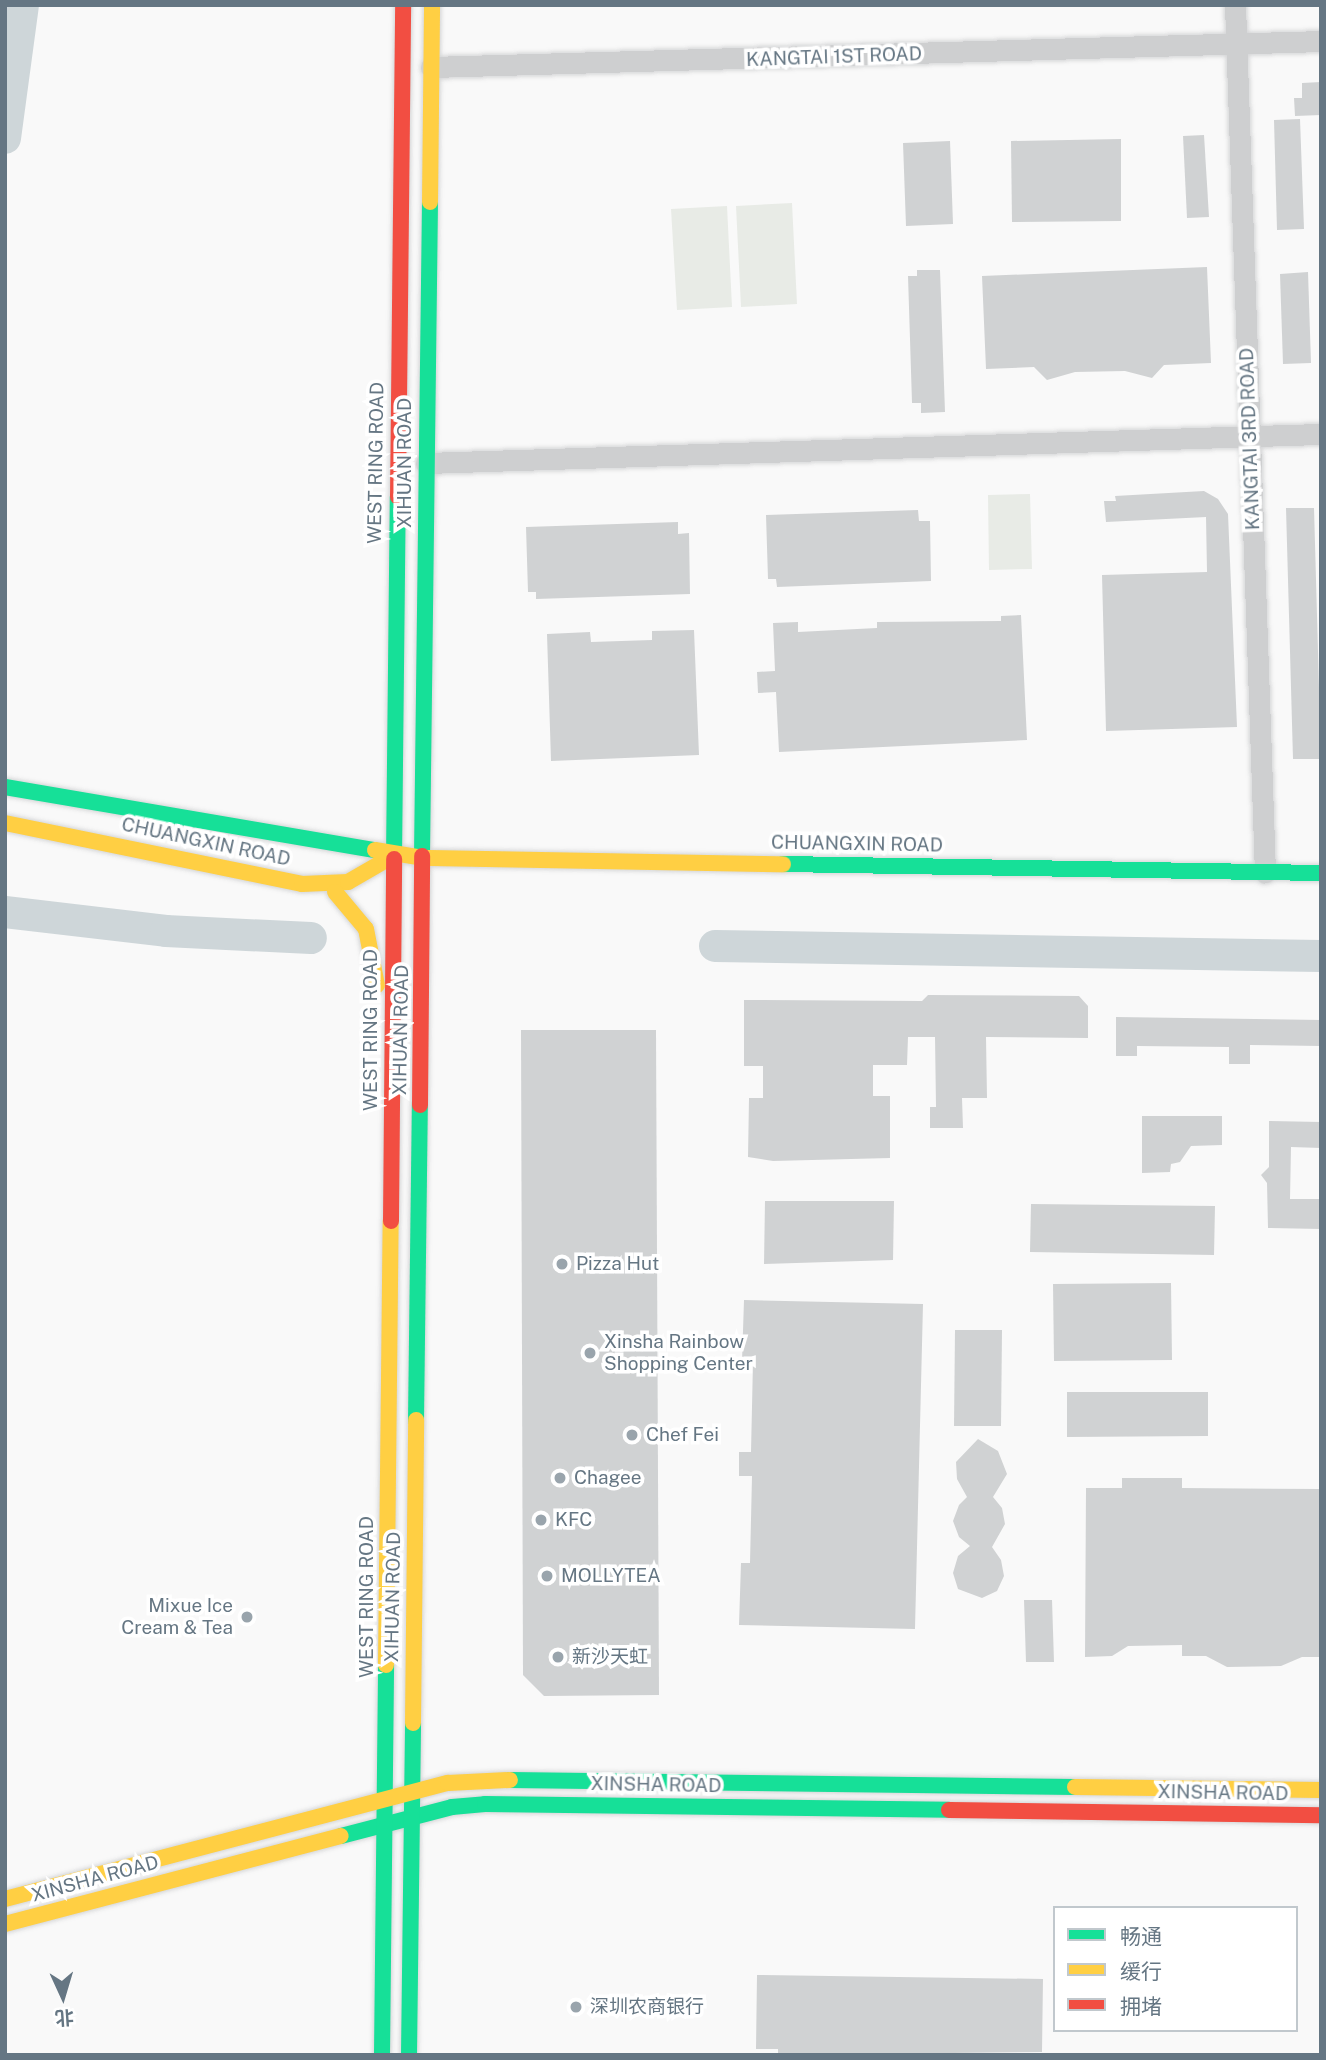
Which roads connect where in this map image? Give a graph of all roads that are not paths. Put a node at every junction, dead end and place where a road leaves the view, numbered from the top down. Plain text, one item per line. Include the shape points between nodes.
1 (403, 5) edge
2 (432, 5) edge
3 (1235, 5) edge
4 (1321, 41) edge
5 (1237, 44) junction
6 (431, 67) junction
7 (1321, 434) edge
8 (1250, 437) junction
9 (426, 463) junction
10 (5, 787) edge
11 (5, 823) edge
12 (393, 856) junction
13 (424, 858) junction
14 (1265, 872) junction
15 (1321, 873) edge
16 (335, 892) dead end
17 (392, 999) junction
18 (1321, 1790) edge
19 (412, 1792) junction
20 (386, 1799) junction
21 (1321, 1815) edge
22 (412, 1818) junction
23 (385, 1825) junction
24 (5, 1899) edge
25 (5, 1924) edge
26 (382, 2055) edge
27 (409, 2055) edge

1 - 12 main road, WEST RING ROAD
2 - 6 main road, XIHUAN ROAD
3 - 5 street, KANGTAI 3RD ROAD
4 - 5 street, KANGTAI 1ST ROAD
5 - 6 street, KANGTAI 1ST ROAD
5 - 8 street, KANGTAI 3RD ROAD
6 - 9 main road, XIHUAN ROAD
7 - 8 street
8 - 9 street
8 - 14 street, KANGTAI 3RD ROAD
9 - 13 main road, XIHUAN ROAD
10 - 12 main road, CHUANGXIN ROAD
11 - 12 main road, CHUANGXIN ROAD via 302,884 348,882
12 - 13 main road, CHUANGXIN ROAD
12 - 17 main road, WEST RING ROAD
13 - 14 main road, CHUANGXIN ROAD
13 - 19 main road, XIHUAN ROAD
14 - 15 main road, CHUANGXIN ROAD
16 - 17 main road via 366,929 377,988
17 - 20 main road, WEST RING ROAD
18 - 19 main road, XINSHA ROAD via 484,1780
19 - 20 main road, XINSHA ROAD
19 - 22 main road, XIHUAN ROAD
20 - 23 main road, WEST RING ROAD
20 - 24 main road, XINSHA ROAD
21 - 22 main road, XINSHA ROAD via 485,1804
22 - 23 main road, XINSHA ROAD
22 - 27 main road, XIHUAN ROAD
23 - 25 main road, XINSHA ROAD
23 - 26 main road, WEST RING ROAD

